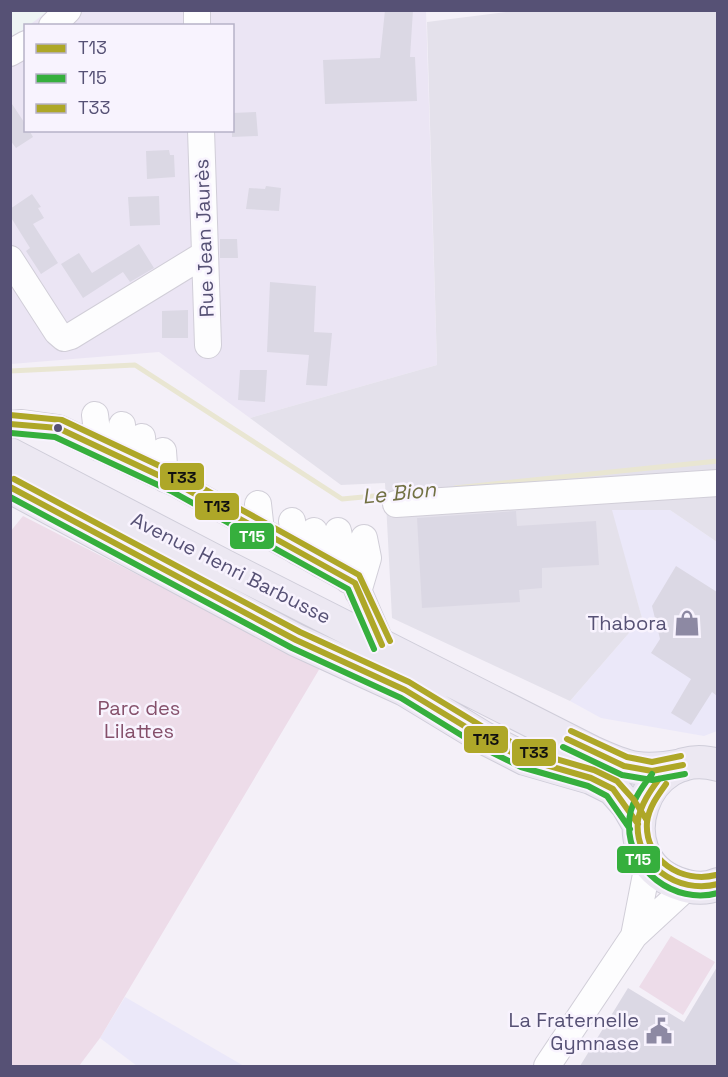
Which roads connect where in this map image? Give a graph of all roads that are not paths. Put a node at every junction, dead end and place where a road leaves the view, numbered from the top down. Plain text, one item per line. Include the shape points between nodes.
1 (68, 10) edge
2 (54, 24) edge
3 (24, 45) edge
4 (10, 53) edge
5 (201, 132) edge
6 (205, 254) junction
7 (10, 259) edge
8 (208, 345) dead end
9 (10, 424) edge
10 (10, 454) edge
11 (717, 483) edge
12 (11, 488) edge
13 (396, 504) dead end
14 (382, 645) junction
15 (705, 762) edge
16 (638, 824) junction
17 (649, 859) junction
18 (717, 884) edge
19 (687, 886) junction
20 (634, 936) junction
21 (547, 1066) edge

1 - 2 street
3 - 4 street
5 - 6 street, Rue Jean Jaurès
6 - 7 street via 64,338
6 - 8 street, Rue Jean Jaurès
9 - 14 street via 58,428 230,500
10 - 14 main road, Avenue Henri Barbusse
11 - 13 street
12 - 16 main road, Avenue Henri Barbusse via 285,635 405,690 525,759 591,778 614,789
14 - 15 main road, Avenue Henri Barbusse via 624,766 652,771
15 - 16 main road via 660,778 644,798
16 - 17 main road via 641,846
17 - 19 main road via 670,881
17 - 20 street
18 - 19 main road
19 - 20 street
20 - 21 street

